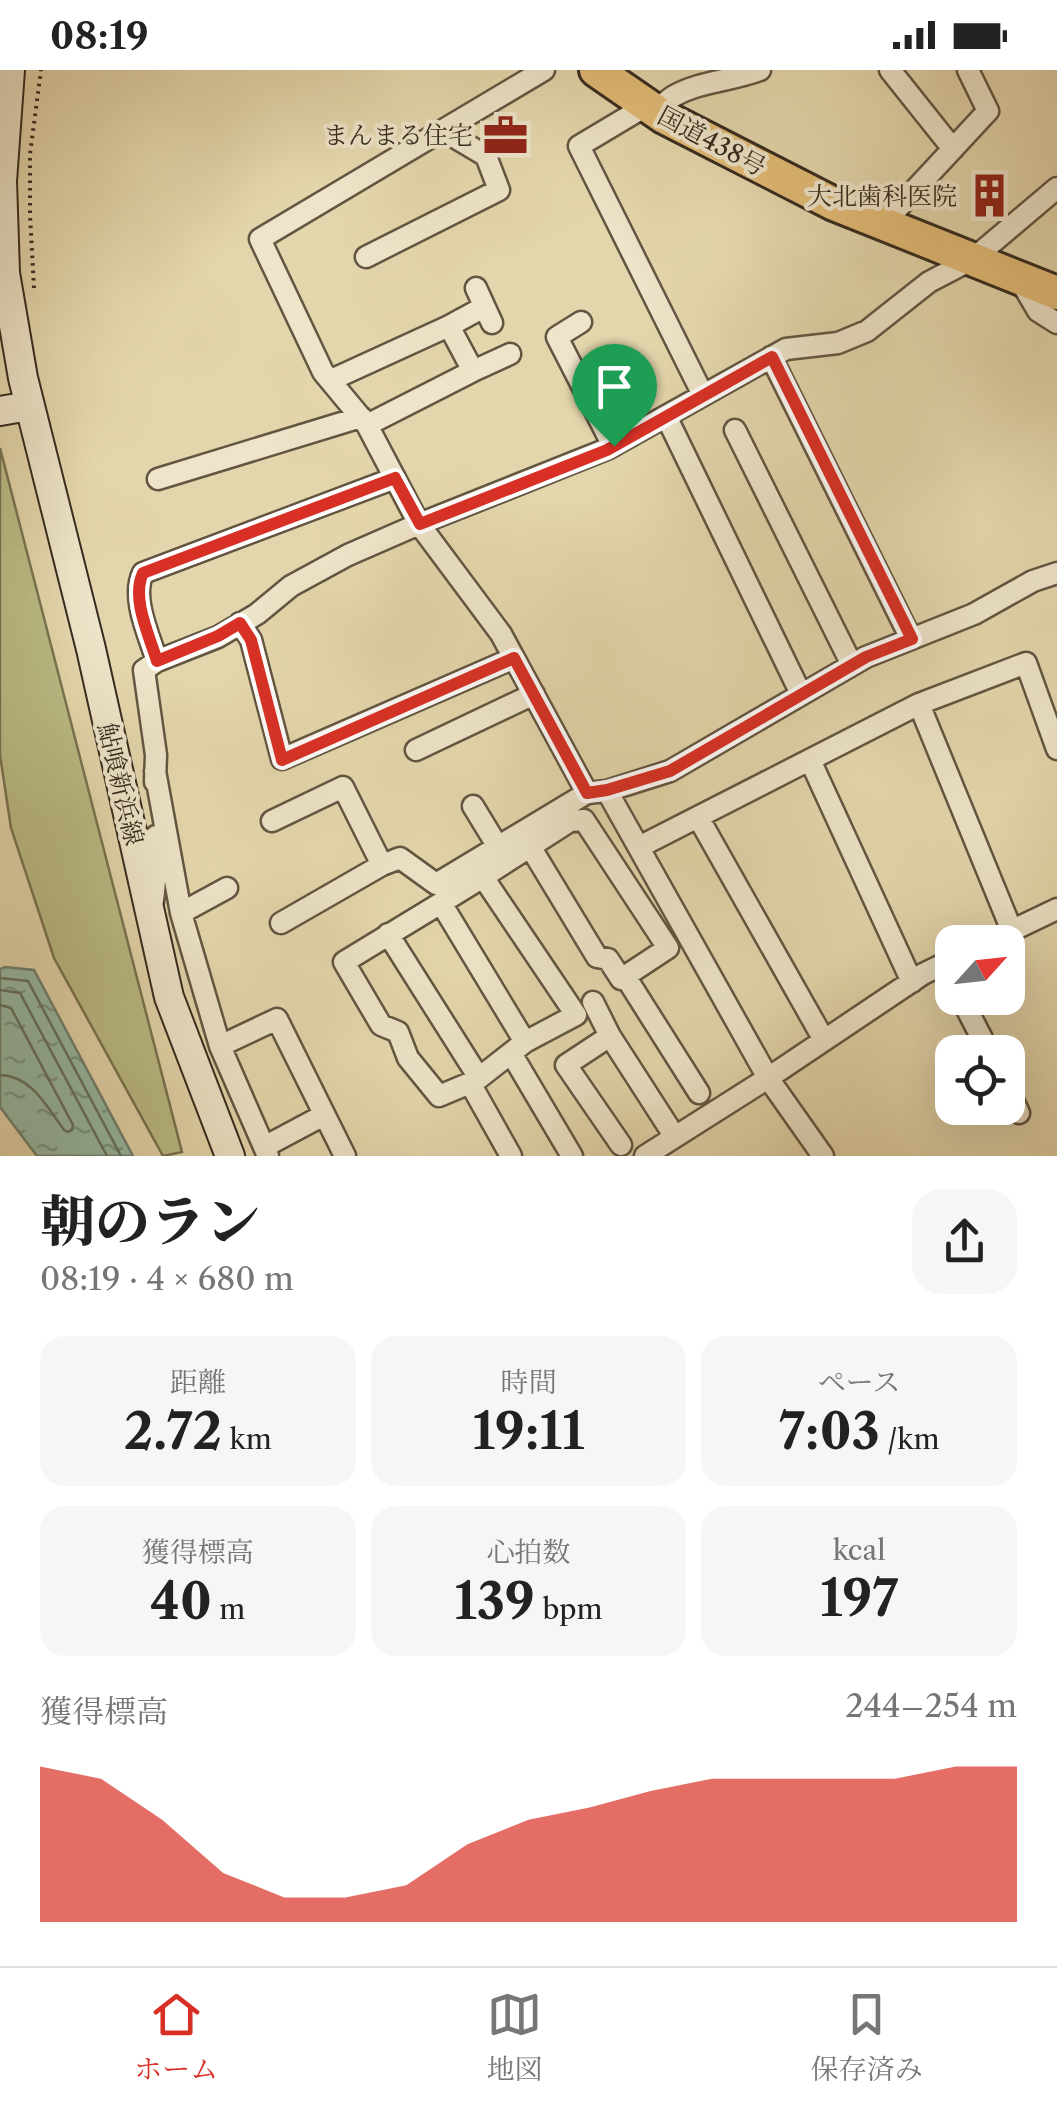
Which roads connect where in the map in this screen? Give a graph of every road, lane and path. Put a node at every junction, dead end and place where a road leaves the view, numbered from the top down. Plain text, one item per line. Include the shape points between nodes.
1 (10, 70) edge
2 (41, 70) edge
3 (544, 70) edge
4 (760, 70) edge
5 (890, 70) edge
6 (968, 70) edge
7 (598, 71) edge
8 (651, 109) junction
9 (444, 131) junction
10 (953, 148) junction
11 (1057, 188) edge
12 (884, 224) junction
13 (366, 257) dead end
14 (973, 259) junction
15 (1018, 277) junction
16 (1057, 292) edge
17 (34, 294) dead end
18 (484, 306) dead end
19 (582, 322) dead end
20 (1057, 323) edge
21 (449, 326) junction
22 (510, 354) dead end
23 (772, 357) junction
24 (473, 371) junction
25 (331, 380) junction
26 (703, 396) junction
27 (12, 409) edge
28 (666, 416) junction
29 (364, 421) junction
30 (735, 430) dead end
31 (614, 446) junction
32 (158, 478) dead end
33 (395, 478) junction
34 (420, 524) junction
35 (1057, 573) edge
36 (240, 623) junction
37 (912, 639) junction
38 (514, 658) junction
39 (157, 661) junction
40 (852, 665) junction
41 (534, 694) junction
42 (801, 694) junction
43 (919, 704) junction
44 (1057, 749) edge
45 (415, 750) dead end
46 (810, 760) junction
47 (155, 772) junction
48 (597, 792) junction
49 (474, 806) dead end
50 (698, 817) junction
51 (272, 822) dead end
52 (498, 847) junction
53 (640, 847) junction
54 (531, 848) junction
55 (382, 865) junction
56 (483, 877) junction
57 (227, 888) dead end
58 (441, 902) junction
59 (1057, 908) edge
60 (181, 912) junction
61 (151, 917) junction
62 (281, 923) dead end
63 (1010, 925) edge
64 (1024, 925) edge
65 (388, 934) junction
66 (935, 974) edge
67 (623, 978) junction
68 (912, 982) junction
69 (584, 1009) junction
70 (610, 1036) junction
71 (824, 1040) junction
72 (220, 1046) junction
73 (518, 1048) junction
74 (768, 1078) junction
75 (474, 1080) junction
76 (699, 1093) dead end
77 (324, 1115) junction
78 (674, 1145) edge
79 (621, 1146) dead end
80 (266, 1152) edge
81 (230, 1156) edge
82 (346, 1156) edge
83 (511, 1156) edge
84 (572, 1156) edge
85 (645, 1156) edge
86 (823, 1156) edge

1 - 27 main road, 鮎喰新浜線 via 2,181
2 - 17 path via 30,154
3 - 9 street
4 - 8 street
5 - 10 street
6 - 10 street via 988,111
7 - 8 highway, 国道438号
8 - 12 highway, 国道438号
8 - 26 street via 580,146
9 - 13 street via 486,156 499,190
9 - 25 street via 260,239
10 - 12 street
11 - 14 street
12 - 14 highway, 国道438号
14 - 15 highway, 国道438号
14 - 23 street via 929,282 867,331
15 - 16 highway, 国道438号
15 - 20 street via 1038,311
18 - 21 street
19 - 31 street via 558,337
21 - 24 street
21 - 25 street
22 - 24 street
23 - 26 street
23 - 37 street
24 - 29 street
25 - 29 street
26 - 28 street
27 - 61 main road, 鮎喰新浜線 via 91,650
28 - 31 street
28 - 42 street
29 - 32 street
29 - 33 street
30 - 40 street
31 - 34 street
33 - 34 street
33 - 39 street via 143,573 142,610
34 - 36 street via 290,586
34 - 38 street
35 - 37 street
36 - 38 street via 251,640 282,760
36 - 39 street
37 - 40 street
38 - 41 street
39 - 47 street via 144,670
40 - 42 street
41 - 45 street
41 - 48 street
42 - 48 street via 670,771
43 - 44 street via 1026,663
43 - 46 street
43 - 63 street
46 - 50 street
46 - 68 street
47 - 60 street
47 - 61 street
48 - 52 street
48 - 53 street
49 - 52 street
50 - 53 street
50 - 71 street
51 - 55 street via 343,787
52 - 55 street via 436,884 400,858
53 - 74 street
54 - 56 street
54 - 67 street via 597,957 608,959
54 - 67 street via 570,821 584,820 668,948
55 - 62 street
56 - 58 street
56 - 69 street
57 - 60 street
58 - 65 street
58 - 73 street
59 - 64 street
60 - 72 street
61 - 81 main road, 鮎喰新浜線 via 169,998
65 - 75 street
65 - 75 street via 344,962 381,1025 398,1032 408,1058 440,1096
66 - 68 street
67 - 69 street
67 - 76 street
68 - 71 street
69 - 70 street
69 - 73 street
70 - 78 street
70 - 79 street via 566,1065
71 - 74 street
72 - 77 street via 277,1018
72 - 80 street
73 - 75 street
73 - 84 street
74 - 78 street
74 - 86 street
75 - 83 street
77 - 80 street
77 - 82 street
78 - 85 street

